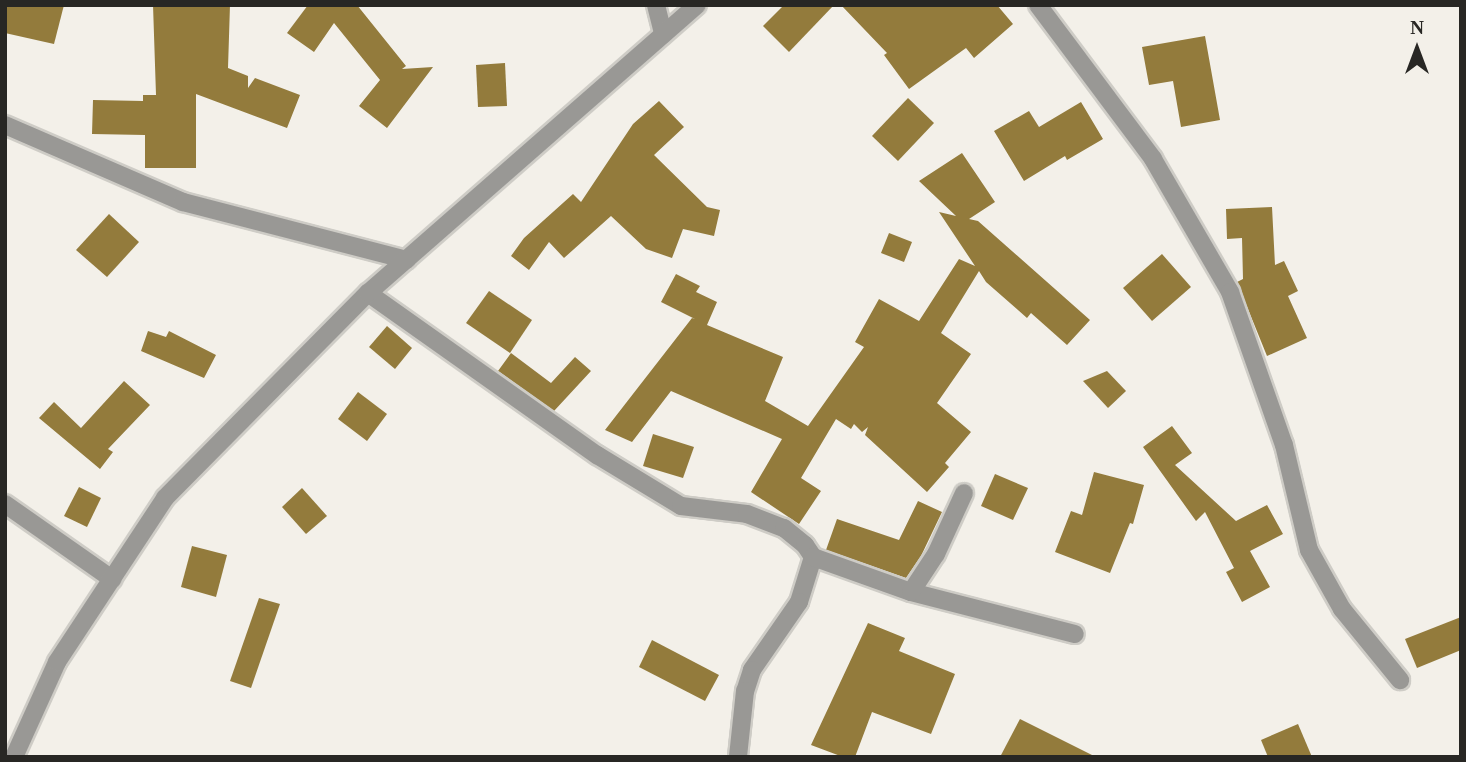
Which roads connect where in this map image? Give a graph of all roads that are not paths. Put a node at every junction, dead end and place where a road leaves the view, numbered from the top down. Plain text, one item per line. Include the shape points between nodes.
1 (656, 5) edge
2 (697, 5) edge
3 (1038, 5) edge
4 (663, 34) junction
5 (5, 125) edge
6 (407, 260) junction
7 (368, 293) junction
8 (964, 493) dead end
9 (5, 504) edge
10 (813, 558) junction
11 (112, 579) junction
12 (911, 592) junction
13 (1075, 635) dead end
14 (1400, 680) dead end
15 (14, 757) edge
16 (738, 757) edge

1 - 4 street
2 - 4 street
3 - 14 street via 1153,159 1230,292 1284,445 1309,550 1342,609
4 - 6 street
5 - 6 street via 183,202
6 - 7 street
7 - 10 street via 597,455 681,506 747,514 784,528
7 - 11 street via 165,498
8 - 12 street via 936,554
9 - 11 street
10 - 12 street
10 - 16 street via 799,602 752,670 745,691
11 - 15 street via 57,662
12 - 13 street

